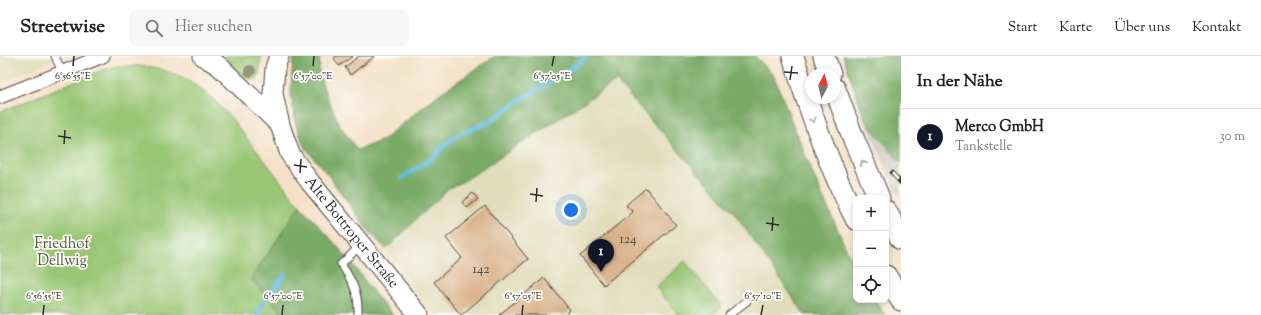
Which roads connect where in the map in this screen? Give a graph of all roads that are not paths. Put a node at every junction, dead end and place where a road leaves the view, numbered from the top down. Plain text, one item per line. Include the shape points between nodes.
1 (55, 56) edge
2 (103, 56) edge
3 (203, 56) edge
4 (279, 56) edge
5 (793, 56) edge
6 (824, 56) edge
7 (828, 68) edge
8 (62, 72) junction
9 (0, 97) edge
10 (841, 104) edge
11 (280, 125) junction
12 (878, 195) edge
13 (853, 212) edge
14 (889, 217) edge
15 (901, 239) edge
16 (361, 245) junction
17 (889, 281) edge
18 (901, 300) edge
19 (747, 301) dead end
20 (358, 315) edge
21 (419, 315) edge
22 (729, 315) edge

1 - 8 lane
2 - 8 street
3 - 11 street, Alte Bottroper Straße via 218,66
4 - 11 street, Alte Bottroper Straße via 275,68 273,94
5 -> 13 main road via 827,155
6 - 7 main road
8 - 9 street
12 -> 10 main road
11 - 16 street, Alte Bottroper Straße via 290,154
14 - 15 main road
16 - 20 lane via 341,264 352,280 358,301
16 - 21 street, Alte Bottroper Straße
17 - 18 main road
19 - 22 lane

